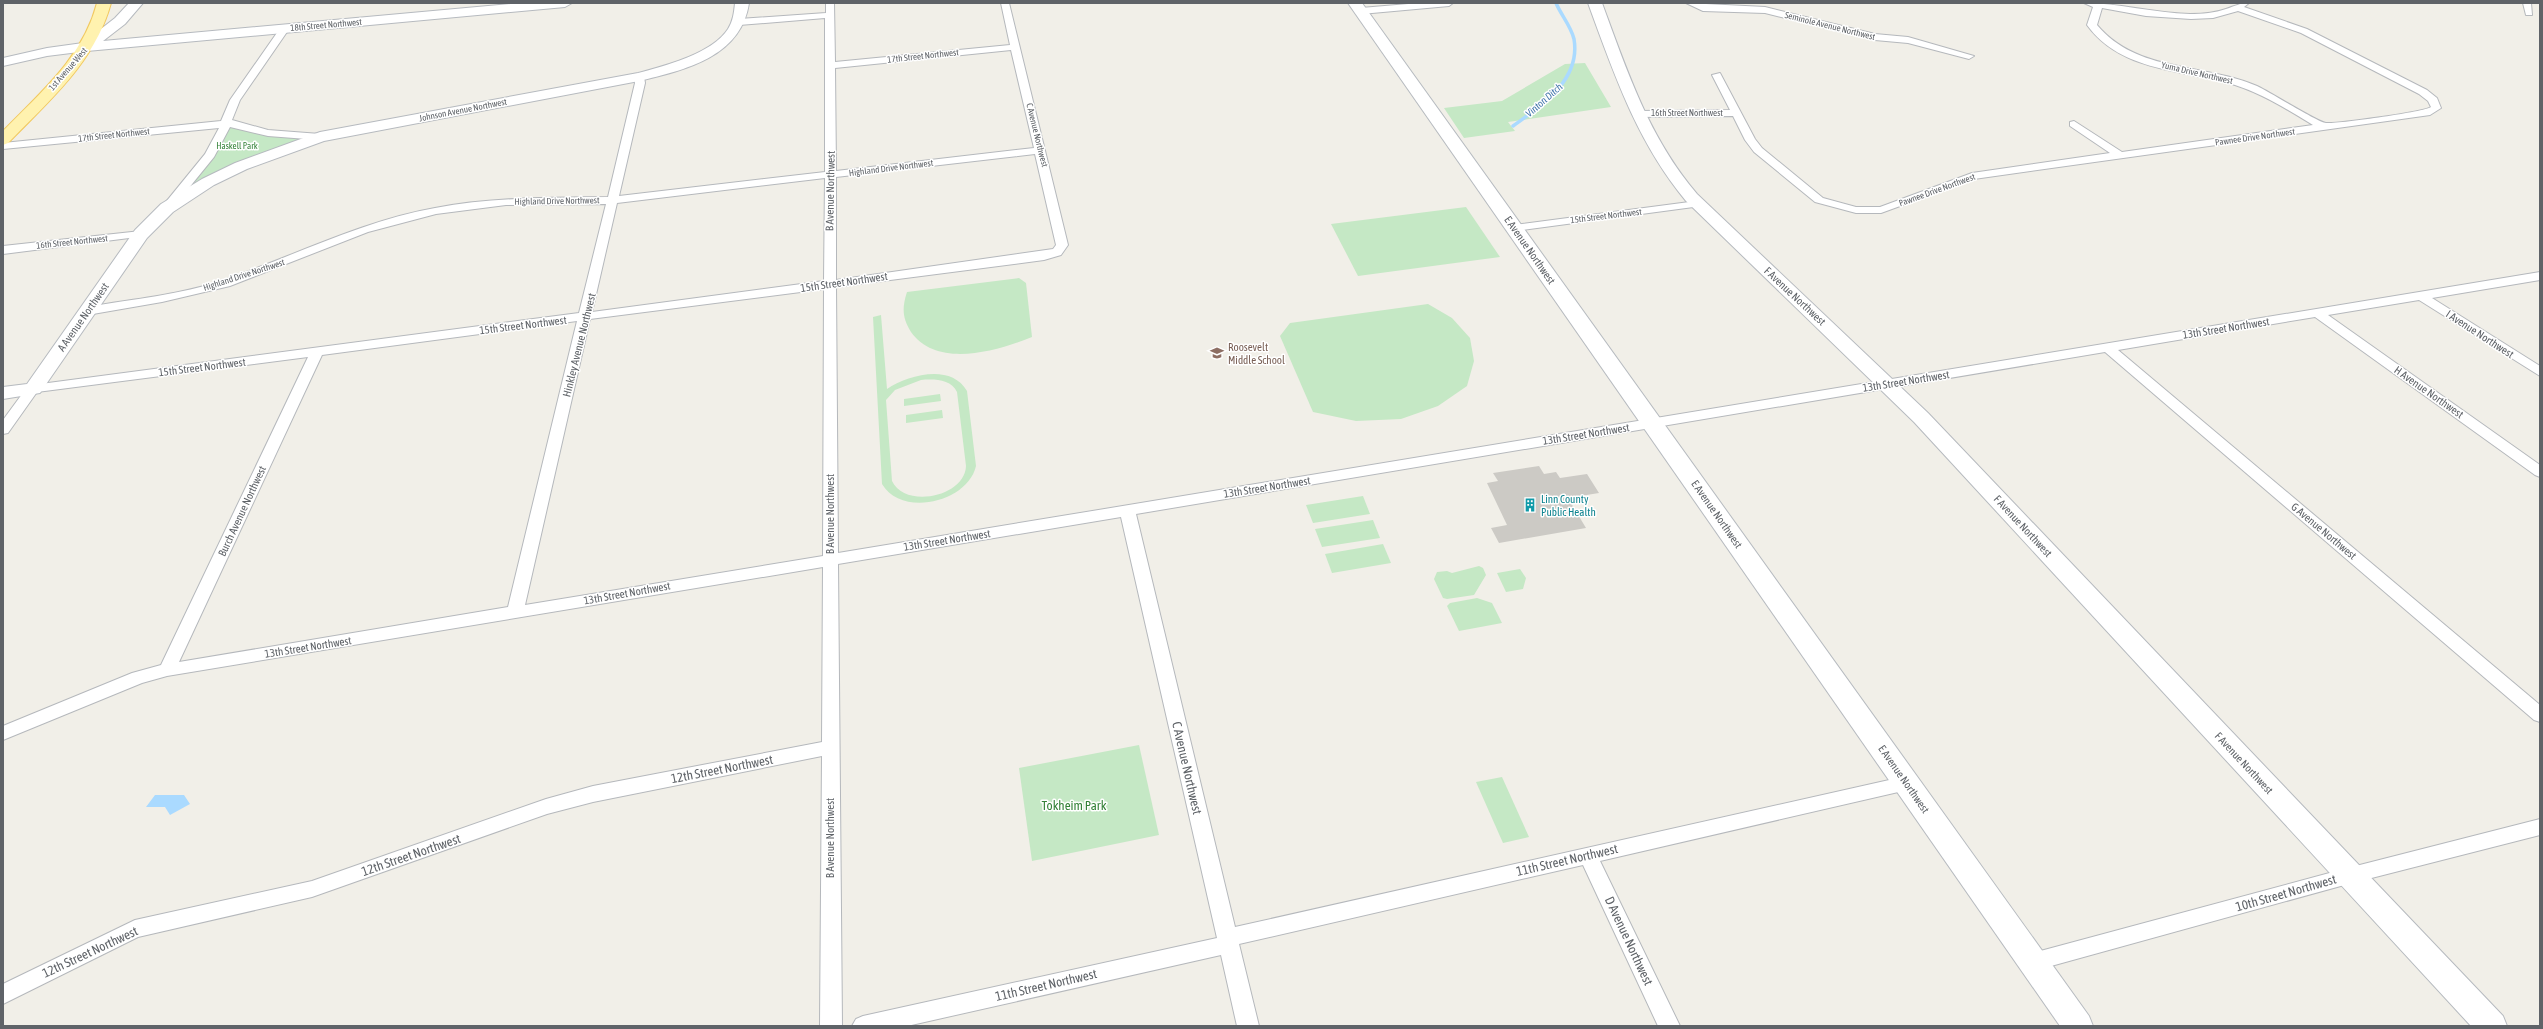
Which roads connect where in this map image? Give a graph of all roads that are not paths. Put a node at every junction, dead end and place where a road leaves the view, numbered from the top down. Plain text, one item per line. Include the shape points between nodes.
1 (104, 3) edge
2 (136, 3) edge
3 (564, 3) edge
4 (742, 3) edge
5 (1006, 3) edge
6 (1449, 3) edge
7 (1596, 3) edge
8 (1690, 3) edge
9 (2088, 3) edge
10 (2527, 3) edge
11 (2099, 4) edge
12 (2242, 6) edge
13 (1358, 7) edge
14 (830, 9) edge
15 (2529, 13) dead end
16 (739, 22) junction
17 (284, 29) junction
18 (88, 47) junction
19 (1015, 47) junction
20 (1969, 56) dead end
21 (3, 62) edge
22 (831, 65) junction
23 (1717, 76) dead end
24 (639, 77) junction
25 (1737, 113) junction
26 (1638, 114) junction
27 (226, 124) junction
28 (2074, 124) dead end
29 (2324, 127) junction
30 (320, 137) junction
31 (3, 140) edge
32 (3, 146) edge
33 (1040, 150) junction
34 (2121, 156) junction
35 (831, 175) junction
36 (613, 200) junction
37 (1698, 204) junction
38 (167, 208) junction
39 (1514, 228) junction
40 (141, 234) junction
41 (3, 250) edge
42 (1044, 256) joint
43 (2540, 276) edge
44 (831, 284) junction
45 (2421, 296) junction
46 (87, 311) junction
47 (2317, 313) junction
48 (585, 317) junction
49 (2108, 348) junction
50 (317, 352) junction
51 (2540, 372) edge
52 (1890, 384) junction
53 (32, 389) junction
54 (3, 393) edge
55 (1653, 423) junction
56 (3, 430) edge
57 (2540, 472) edge
58 (1127, 510) junction
59 (830, 560) junction
60 (514, 612) junction
61 (167, 670) junction
62 (2540, 714) edge
63 (3, 733) edge
64 (830, 748) junction
65 (1907, 783) junction
66 (2540, 827) edge
67 (1588, 855) junction
68 (2348, 876) junction
69 (1228, 941) junction
70 (2033, 962) junction
71 (3, 994) edge
72 (831, 1026) edge
73 (863, 1026) edge
74 (1248, 1026) edge
75 (1669, 1026) edge
76 (2078, 1026) edge
77 (2492, 1026) edge

1 - 18 main road via 102,20
2 - 18 street, 1st Avenue West via 120,21
3 - 17 street, 18th Street Northwest
4 - 16 street, Johnson Avenue Northwest
5 - 19 street, C Avenue Northwest
6 - 13 street
7 - 26 street, F Avenue Northwest
8 - 20 street, Seminole Avenue Northwest via 1702,8 1765,10 1875,37 1908,40
9 - 11 street
10 - 15 street
11 - 12 street via 2173,15 2208,15
11 - 29 street, Yuma Drive Northwest via 2092,25 2099,35 2118,49 2173,68 2238,82 2262,91
12 - 29 street, Pawnee Drive Northwest via 2304,31 2423,92 2433,100 2436,108 2430,112
13 - 39 street, E Avenue Northwest
14 - 16 street
14 - 22 street, B Avenue Northwest
16 - 24 street, Johnson Avenue Northwest via 731,34 708,52 669,69
17 - 18 street, 18th Street Northwest
17 - 27 street via 235,100
18 - 21 street, 18th Street Northwest via 47,52
18 - 31 main road, 1st Avenue West
19 - 22 street, 17th Street Northwest
19 - 33 street, C Avenue Northwest
22 - 35 street, B Avenue Northwest
23 - 25 street
24 - 30 street, Johnson Avenue Northwest
24 - 36 street, Hinkley Avenue Northwest via 640,83
25 - 26 street, 16th Street Northwest
25 - 34 street, Pawnee Drive Northwest via 1750,140 1758,150 1805,190 1820,200 1856,210 1881,210 1972,176
26 - 37 street, F Avenue Northwest via 1668,169
27 - 30 street, 17th Street Northwest via 236,123 254,131 279,136
27 - 32 street, 17th Street Northwest
27 - 38 street via 210,155
28 - 34 street
29 - 34 street, Pawnee Drive Northwest
30 - 38 street, Johnson Avenue Northwest via 241,166 208,182
33 - 35 street, Highland Drive Northwest
33 - 42 street, C Avenue Northwest via 1062,245 1057,252
35 - 36 street, Highland Drive Northwest
35 - 44 street, B Avenue Northwest
36 - 46 street, Highland Drive Northwest via 506,202 435,211 364,230 226,283 162,298
36 - 48 street, Hinkley Avenue Northwest
37 - 39 street, 15th Street Northwest
37 - 52 street, F Avenue Northwest via 1728,235
38 - 40 street, A Avenue Northwest
39 - 55 street, E Avenue Northwest
40 - 41 street, 16th Street Northwest
40 - 46 street, A Avenue Northwest
42 - 44 street, 15th Street Northwest
43 - 45 street, 13th Street Northwest
44 - 48 street, 15th Street Northwest
44 - 59 street, B Avenue Northwest
45 - 47 street, 13th Street Northwest
45 - 51 street, I Avenue Northwest
46 - 53 street, A Avenue Northwest
47 - 49 street, 13th Street Northwest
47 - 57 street, H Avenue Northwest
48 - 50 street, 15th Street Northwest
48 - 60 street, Hinkley Avenue Northwest
49 - 52 street, 13th Street Northwest
49 - 62 street, G Avenue Northwest
50 - 53 street, 15th Street Northwest
50 - 61 street, Burch Avenue Northwest
52 - 55 street, 13th Street Northwest
52 - 68 street, F Avenue Northwest
53 - 54 street, 15th Street Northwest
53 - 56 street, A Avenue Northwest
55 - 58 street, 13th Street Northwest
55 - 65 street, E Avenue Northwest
58 - 59 street, 13th Street Northwest
58 - 69 street, C Avenue Northwest
59 - 60 street, 13th Street Northwest
59 - 64 street, B Avenue Northwest
60 - 61 street, 13th Street Northwest
61 - 63 street, 13th Street Northwest via 138,678
64 - 71 street, 12th Street Northwest via 593,794 546,807 312,889 135,929
64 - 72 street, B Avenue Northwest
65 - 67 street, 11th Street Northwest
65 - 70 street, E Avenue Northwest
66 - 68 street, 10th Street Northwest
67 - 69 street, 11th Street Northwest
67 - 75 street, D Avenue Northwest
68 - 70 street, 10th Street Northwest
68 - 77 street, F Avenue Northwest
69 - 73 street, 11th Street Northwest
69 - 74 street, C Avenue Northwest
70 - 76 street, E Avenue Northwest

